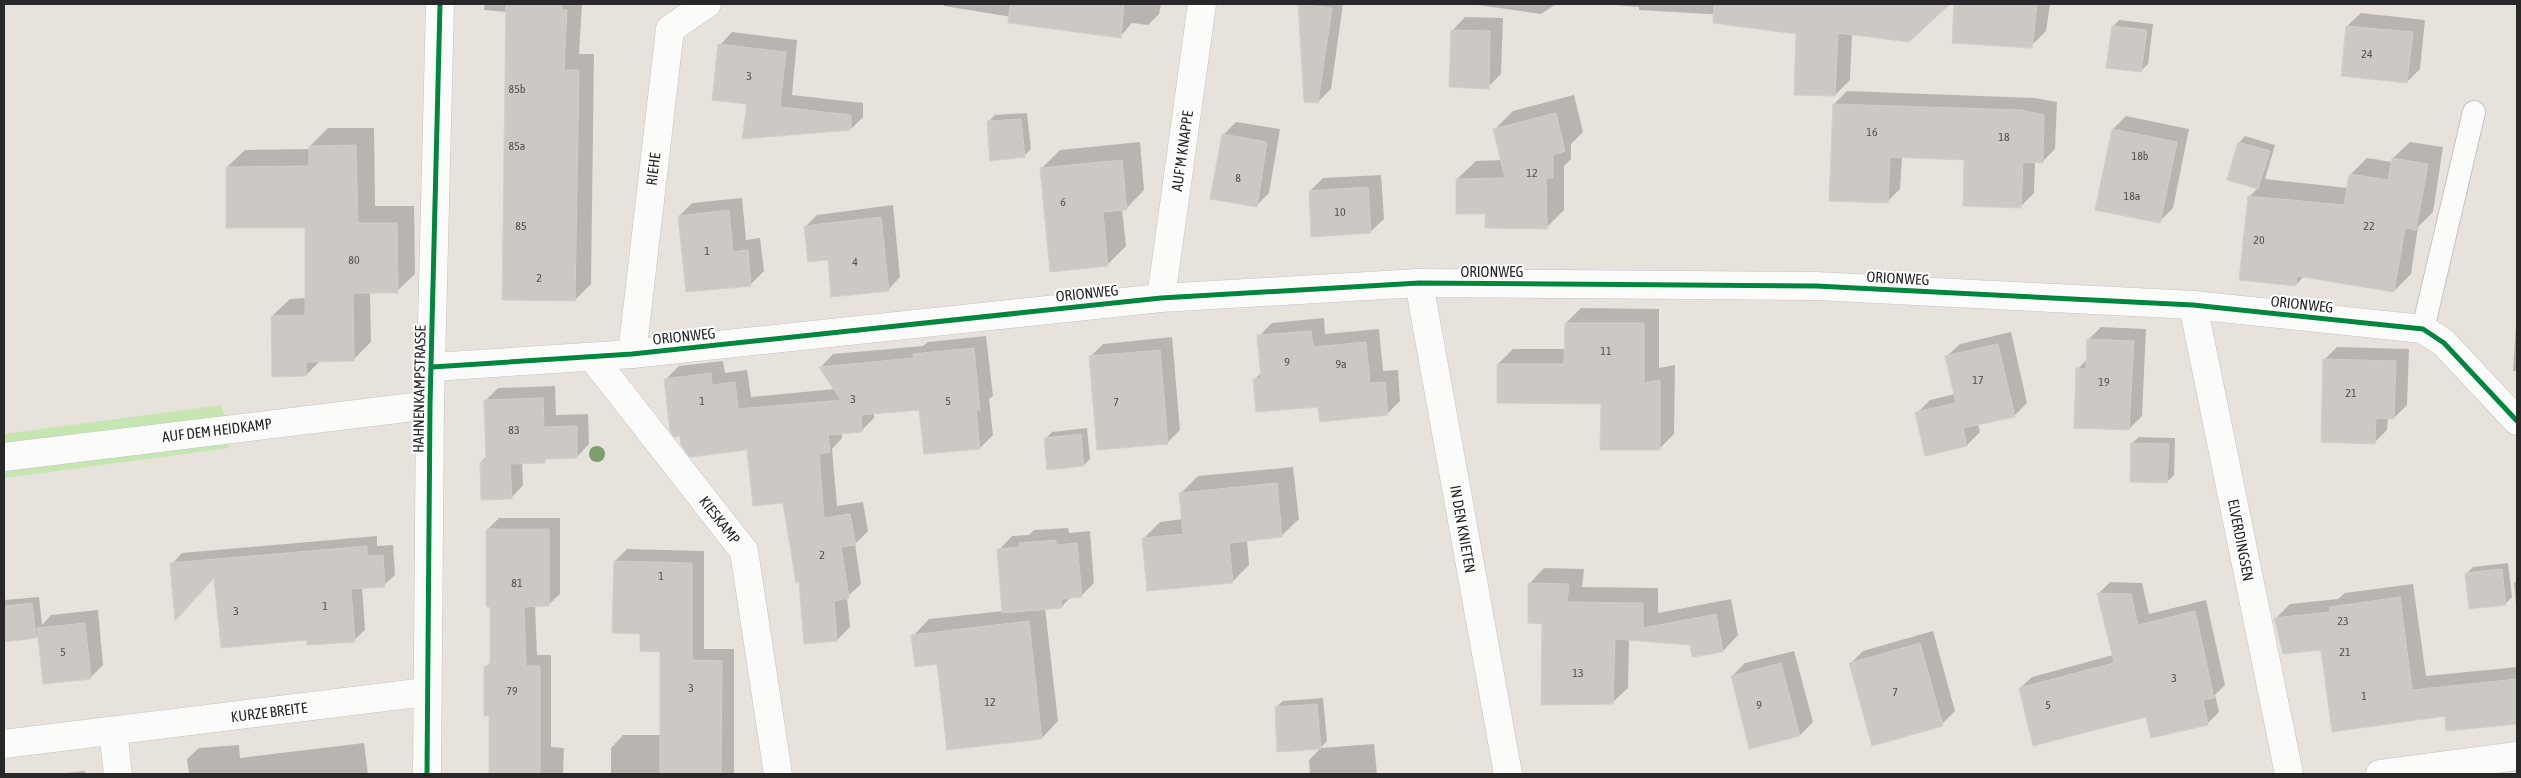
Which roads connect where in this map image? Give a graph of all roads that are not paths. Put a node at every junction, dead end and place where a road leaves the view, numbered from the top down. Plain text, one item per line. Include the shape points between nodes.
1 (440, 4) edge
2 (707, 4) edge
3 (1202, 4) edge
4 (2474, 112) dead end
5 (1418, 283) junction
6 (1161, 298) junction
7 (2194, 305) junction
8 (2423, 330) junction
9 (632, 354) junction
10 (593, 358) junction
11 (432, 367) junction
12 (430, 404) junction
13 (2517, 421) edge
14 (4, 457) edge
15 (426, 692) junction
16 (113, 731) junction
17 (4, 744) edge
18 (2517, 756) edge
19 (118, 774) edge
20 (427, 774) edge
21 (778, 774) edge
22 (1508, 774) edge
23 (2288, 774) edge
24 (2380, 774) edge

1 - 11 street, HAHNENKAMPSTRASSE
2 - 9 street, RIEHE via 670,29
3 - 6 street, AUF'M KNAPPE
4 - 8 lane
5 - 6 street, ORIONWEG
5 - 7 street, ORIONWEG via 1816,286
5 - 22 street, IN DEN KNIETEN
6 - 9 street, ORIONWEG
7 - 8 street, ORIONWEG
7 - 23 street, ELVERDINGSEN
8 - 13 street, ORIONWEG via 2444,343
9 - 10 street, ORIONWEG
10 - 11 street, ORIONWEG
10 - 21 street, KIESKAMP via 744,551
11 - 12 street, HAHNENKAMPSTRASSE
12 - 14 street, AUF DEM HEIDKAMP
12 - 15 street, HAHNENKAMPSTRASSE
15 - 16 street, KURZE BREITE
15 - 20 street, HAHNENKAMPSTRASSE
16 - 17 street, KURZE BREITE
16 - 19 street
18 - 24 street

